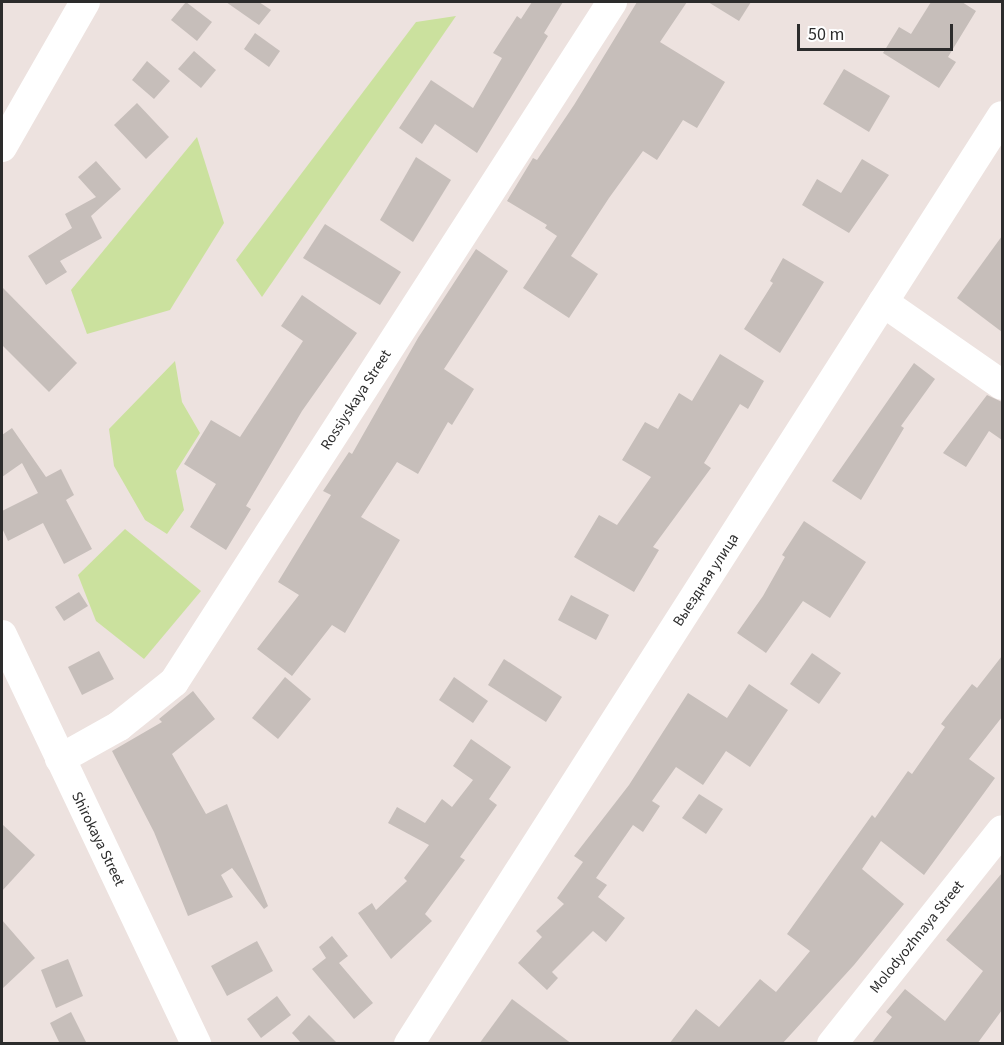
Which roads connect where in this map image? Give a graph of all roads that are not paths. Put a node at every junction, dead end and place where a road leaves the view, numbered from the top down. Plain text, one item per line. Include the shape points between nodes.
1 (85, 2) edge
2 (612, 2) edge
3 (1002, 116) edge
4 (2, 147) edge
5 (883, 302) junction
6 (1002, 385) edge
7 (2, 635) edge
8 (60, 759) junction
9 (1002, 830) edge
10 (196, 1044) edge
11 (409, 1044) edge
12 (832, 1044) edge

1 - 4 street
2 - 8 street, Rossiyskaya Street via 174,682 119,726
3 - 5 street, Выездная улица
5 - 6 street
5 - 11 street, Выездная улица
7 - 8 street, Shirokaya Street
8 - 10 street, Shirokaya Street
9 - 12 street, Molodyozhnaya Street

